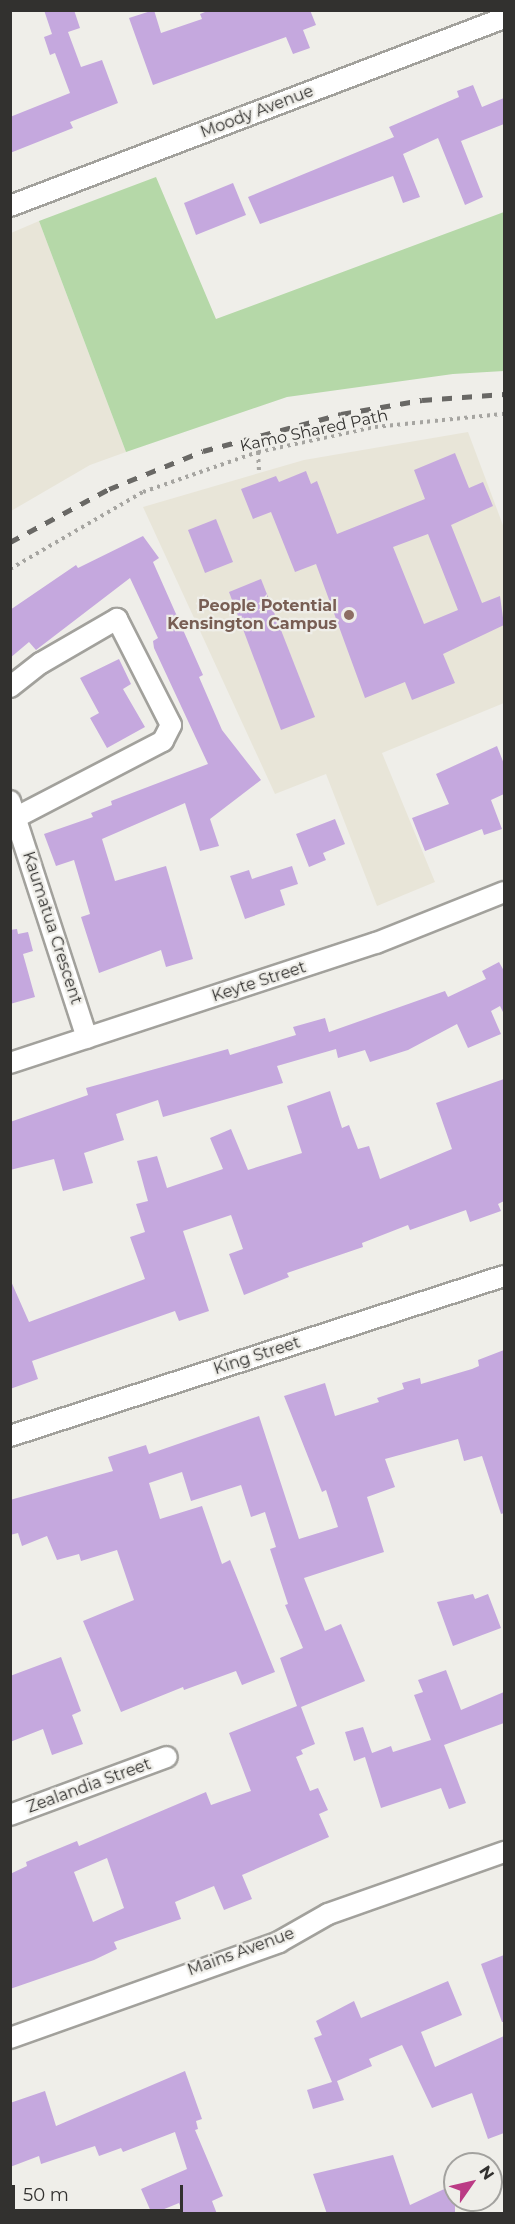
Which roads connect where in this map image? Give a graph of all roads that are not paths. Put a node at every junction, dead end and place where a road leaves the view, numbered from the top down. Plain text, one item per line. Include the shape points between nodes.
1 (504, 18) edge
2 (10, 206) edge
3 (10, 687) edge
4 (14, 809) edge
5 (504, 892) edge
6 (87, 1038) junction
7 (10, 1063) edge
8 (504, 1276) edge
9 (10, 1436) edge
10 (167, 1757) dead end
11 (10, 1815) edge
12 (504, 1852) edge
13 (10, 2038) edge

1 - 2 street, Moody Avenue
3 - 4 street, Kaumatua Crescent via 41,663 117,619 171,725 163,741
4 - 6 street, Kaumatua Crescent
5 - 6 street, Keyte Street via 376,943
6 - 7 street, Keyte Street
8 - 9 street, King Street
10 - 11 street, Zealandia Street
12 - 13 street, Mains Avenue via 328,1914 279,1942

